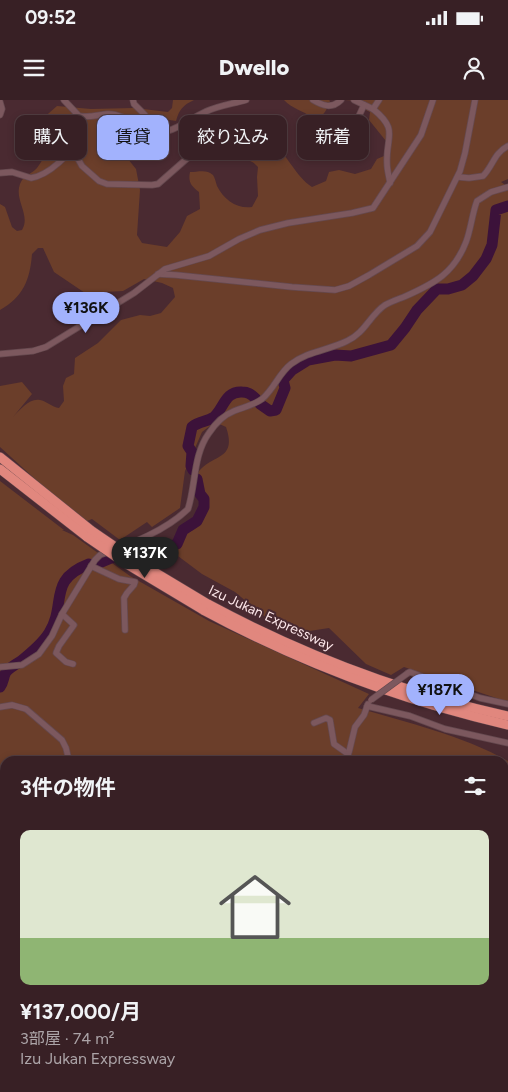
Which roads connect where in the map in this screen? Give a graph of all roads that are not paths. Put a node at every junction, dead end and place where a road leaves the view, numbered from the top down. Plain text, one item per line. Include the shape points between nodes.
1 (64, 100) edge
2 (133, 100) edge
3 (246, 100) edge
4 (313, 100) edge
5 (341, 100) edge
6 (354, 100) edge
7 (380, 100) edge
8 (433, 100) edge
9 (475, 100) edge
10 (0, 102) edge
11 (364, 105) junction
12 (374, 110) junction
13 (0, 115) edge
14 (77, 115) edge
15 (101, 115) edge
16 (117, 115) edge
17 (145, 115) edge
18 (359, 115) edge
19 (169, 131) edge
20 (508, 146) edge
21 (62, 160) edge
22 (79, 160) edge
23 (184, 160) edge
24 (0, 172) edge
25 (458, 177) junction
26 (390, 183) junction
27 (508, 188) edge
28 (158, 274) junction
29 (0, 354) edge
30 (0, 457) edge
31 (0, 469) edge
32 (90, 534) junction
33 (91, 566) junction
34 (205, 607) junction
35 (62, 614) junction
36 (125, 630) dead end
37 (73, 664) dead end
38 (0, 667) edge
39 (508, 704) edge
40 (367, 706) junction
41 (0, 707) edge
42 (508, 716) edge
43 (314, 723) dead end
44 (508, 725) edge
45 (508, 743) edge
46 (348, 754) joint
47 (68, 756) edge

1 - 14 street
2 - 17 street
3 - 19 street via 205,112
4 - 5 street via 334,106
6 - 11 street
7 - 12 street
8 - 26 street via 422,136
9 - 25 street via 466,153
10 - 13 street
11 - 12 street
11 - 18 street
12 - 26 street via 387,122 390,134 387,163
15 - 16 street
20 - 25 street via 495,156 483,176
21 - 24 street via 35,177
22 - 23 street via 99,181 107,184 152,185 158,184
25 - 28 street via 434,225 422,241 342,288 292,287
26 - 28 street via 370,210 260,230 209,256
27 - 33 street via 491,192 478,201 466,241 444,276 387,304 357,336 291,363 267,395 224,416 212,428 202,447 186,511 149,535 100,555
28 - 29 street via 134,293 46,347
30 - 32 highway, Izu Jukan Expressway
31 - 32 highway, Izu Jukan Expressway
32 - 34 highway, Izu Jukan Expressway, bridge via 128,566
33 - 35 street
33 - 36 street via 119,579 135,582 124,598
34 - 42 highway, Izu Jukan Expressway via 360,673 467,707
34 - 44 highway, Izu Jukan Expressway via 275,647 357,681 456,713
35 - 37 street via 74,625 56,653
35 - 38 street via 39,654 22,665
39 - 40 street, bridge via 480,698 410,672
40 - 45 street
40 - 46 street via 355,727
41 - 47 street via 19,706 33,715 62,740
43 - 46 street via 326,718 330,720 334,744

